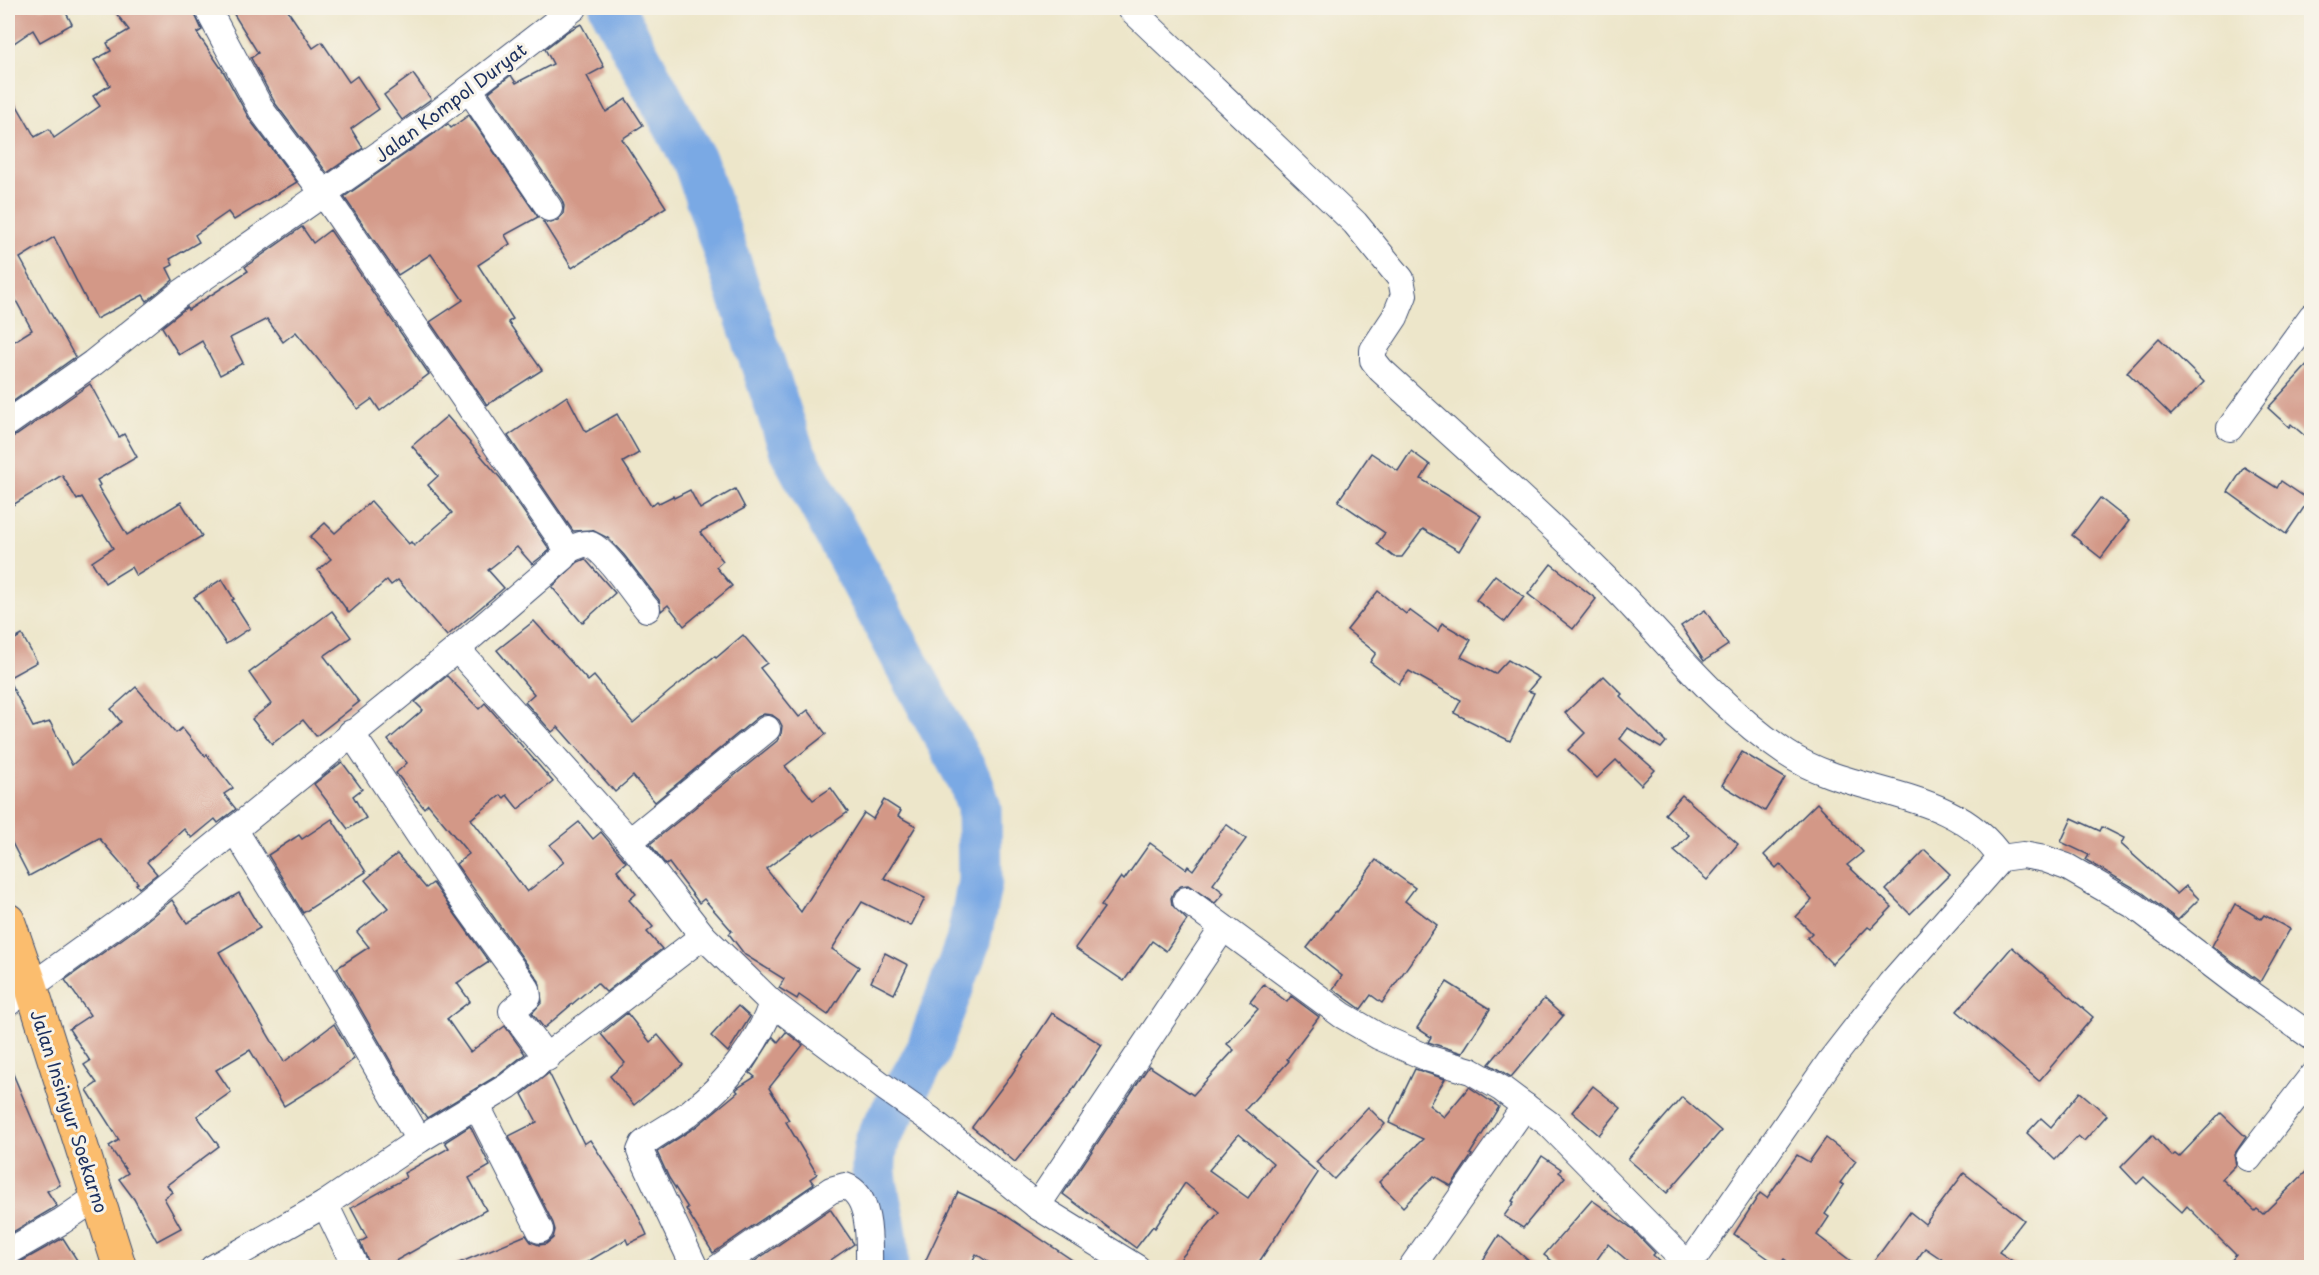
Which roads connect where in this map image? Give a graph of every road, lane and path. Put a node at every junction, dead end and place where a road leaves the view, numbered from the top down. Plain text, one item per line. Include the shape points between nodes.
1 (207, 8) edge
2 (1130, 8) edge
3 (568, 12) edge
4 (469, 89) junction
5 (324, 194) junction
6 (549, 208) dead end
7 (2312, 316) edge
8 (8, 423) edge
9 (2230, 428) dead end
10 (568, 550) junction
11 (646, 609) dead end
12 (457, 649) junction
13 (767, 729) dead end
14 (351, 733) junction
15 (234, 829) junction
16 (628, 842) junction
17 (2001, 858) junction
18 (1185, 900) dead end
19 (8, 920) edge
20 (1223, 928) junction
21 (703, 936) junction
22 (19, 994) edge
23 (772, 1003) junction
24 (2312, 1037) edge
25 (547, 1058) junction
26 (2312, 1076) edge
27 (477, 1106) junction
28 (1525, 1106) junction
29 (419, 1140) junction
30 (2249, 1158) dead end
31 (97, 1197) junction
32 (326, 1204) junction
33 (1036, 1206) junction
34 (540, 1230) dead end
35 (8, 1252) edge
36 (1688, 1266) edge
37 (120, 1268) edge
38 (213, 1268) edge
39 (356, 1268) edge
40 (695, 1268) edge
41 (718, 1268) edge
42 (869, 1268) edge
43 (1137, 1268) edge
44 (1411, 1268) edge

1 - 5 street via 262,111
2 - 17 street via 1355,224 1401,279 1404,295 1373,350 1373,360 1381,370 1601,574 1716,697 1808,768 1950,814 1978,831
3 - 4 street, Jalan Kompol Duryat
4 - 5 street, Jalan Kompol Duryat
4 - 6 street
5 - 8 street, Jalan Kompol Duryat via 177,296 93,363
5 - 10 street
7 - 9 street
10 - 11 street via 584,544 592,546
10 - 12 street
12 - 14 street
12 - 16 street
13 - 16 street
14 - 15 street
14 - 25 street via 527,989 528,998 512,1011
15 - 22 street via 127,917
15 - 29 street
16 - 21 street
17 - 24 street via 2023,855 2045,859 2067,867 2135,906
17 - 36 street via 1891,983 1832,1060
18 - 20 street
19 - 22 main road, Jalan Insinyur Soekarno
20 - 28 street via 1342,1015 1430,1059 1471,1071
20 - 33 street
21 - 23 street
21 - 25 street
22 - 31 main road, Jalan Insinyur Soekarno
23 - 33 street via 931,1119
23 - 40 street via 758,1035 727,1078 694,1110 643,1144 640,1152
25 - 27 street
26 - 30 street
27 - 29 street
27 - 34 street
28 - 36 street via 1549,1124
28 - 44 street
29 - 32 street
31 - 35 street
31 - 37 main road, Jalan Insinyur Soekarno
32 - 38 street
32 - 39 street
33 - 43 street
41 - 42 street via 831,1190 845,1186 855,1191 863,1206

